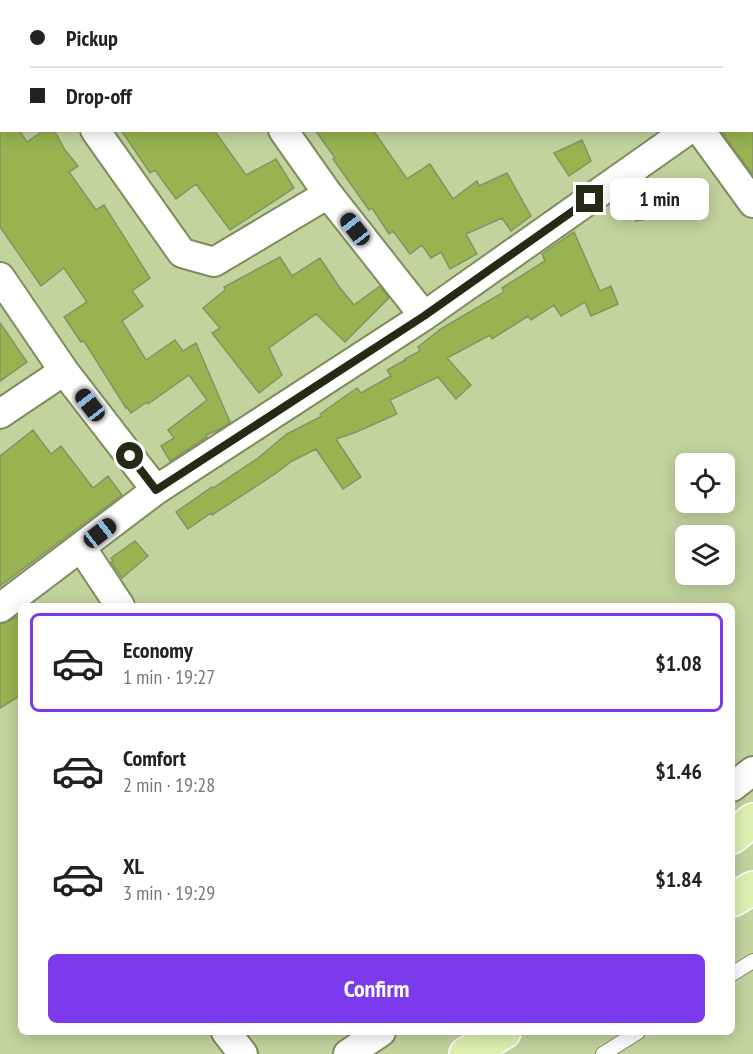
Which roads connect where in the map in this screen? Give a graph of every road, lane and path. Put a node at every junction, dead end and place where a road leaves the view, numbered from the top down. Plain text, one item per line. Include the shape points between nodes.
1 (96, 132) edge
2 (284, 132) edge
3 (687, 132) edge
4 (689, 132) edge
5 (328, 194) junction
6 (753, 203) edge
7 (0, 277) edge
8 (424, 316) junction
9 (64, 371) junction
10 (0, 414) edge
11 (156, 490) junction
12 (81, 547) junction
13 (118, 603) edge
14 (0, 608) edge
15 (753, 771) edge
16 (735, 785) edge
17 (753, 820) edge
18 (735, 835) edge
19 (753, 888) edge
20 (735, 898) edge
21 (753, 961) edge
22 (735, 972) edge
23 (228, 1035) edge
24 (376, 1035) edge
25 (484, 1035) edge
26 (499, 1035) edge
27 (633, 1035) edge
28 (243, 1054) edge
29 (348, 1054) edge
30 (460, 1054) edge
31 (465, 1054) edge
32 (603, 1054) edge

1 - 5 street via 183,253 214,262
2 - 5 street
3 - 8 street
4 - 6 street
5 - 8 street
7 - 9 street
8 - 11 street
9 - 10 street
9 - 11 street
11 - 12 street
12 - 13 street
12 - 14 street
15 - 16 street
17 - 18 main road
19 - 20 main road
21 - 22 lane
23 - 28 street
24 - 29 street
25 - 30 main road
26 - 31 main road
27 - 32 lane

